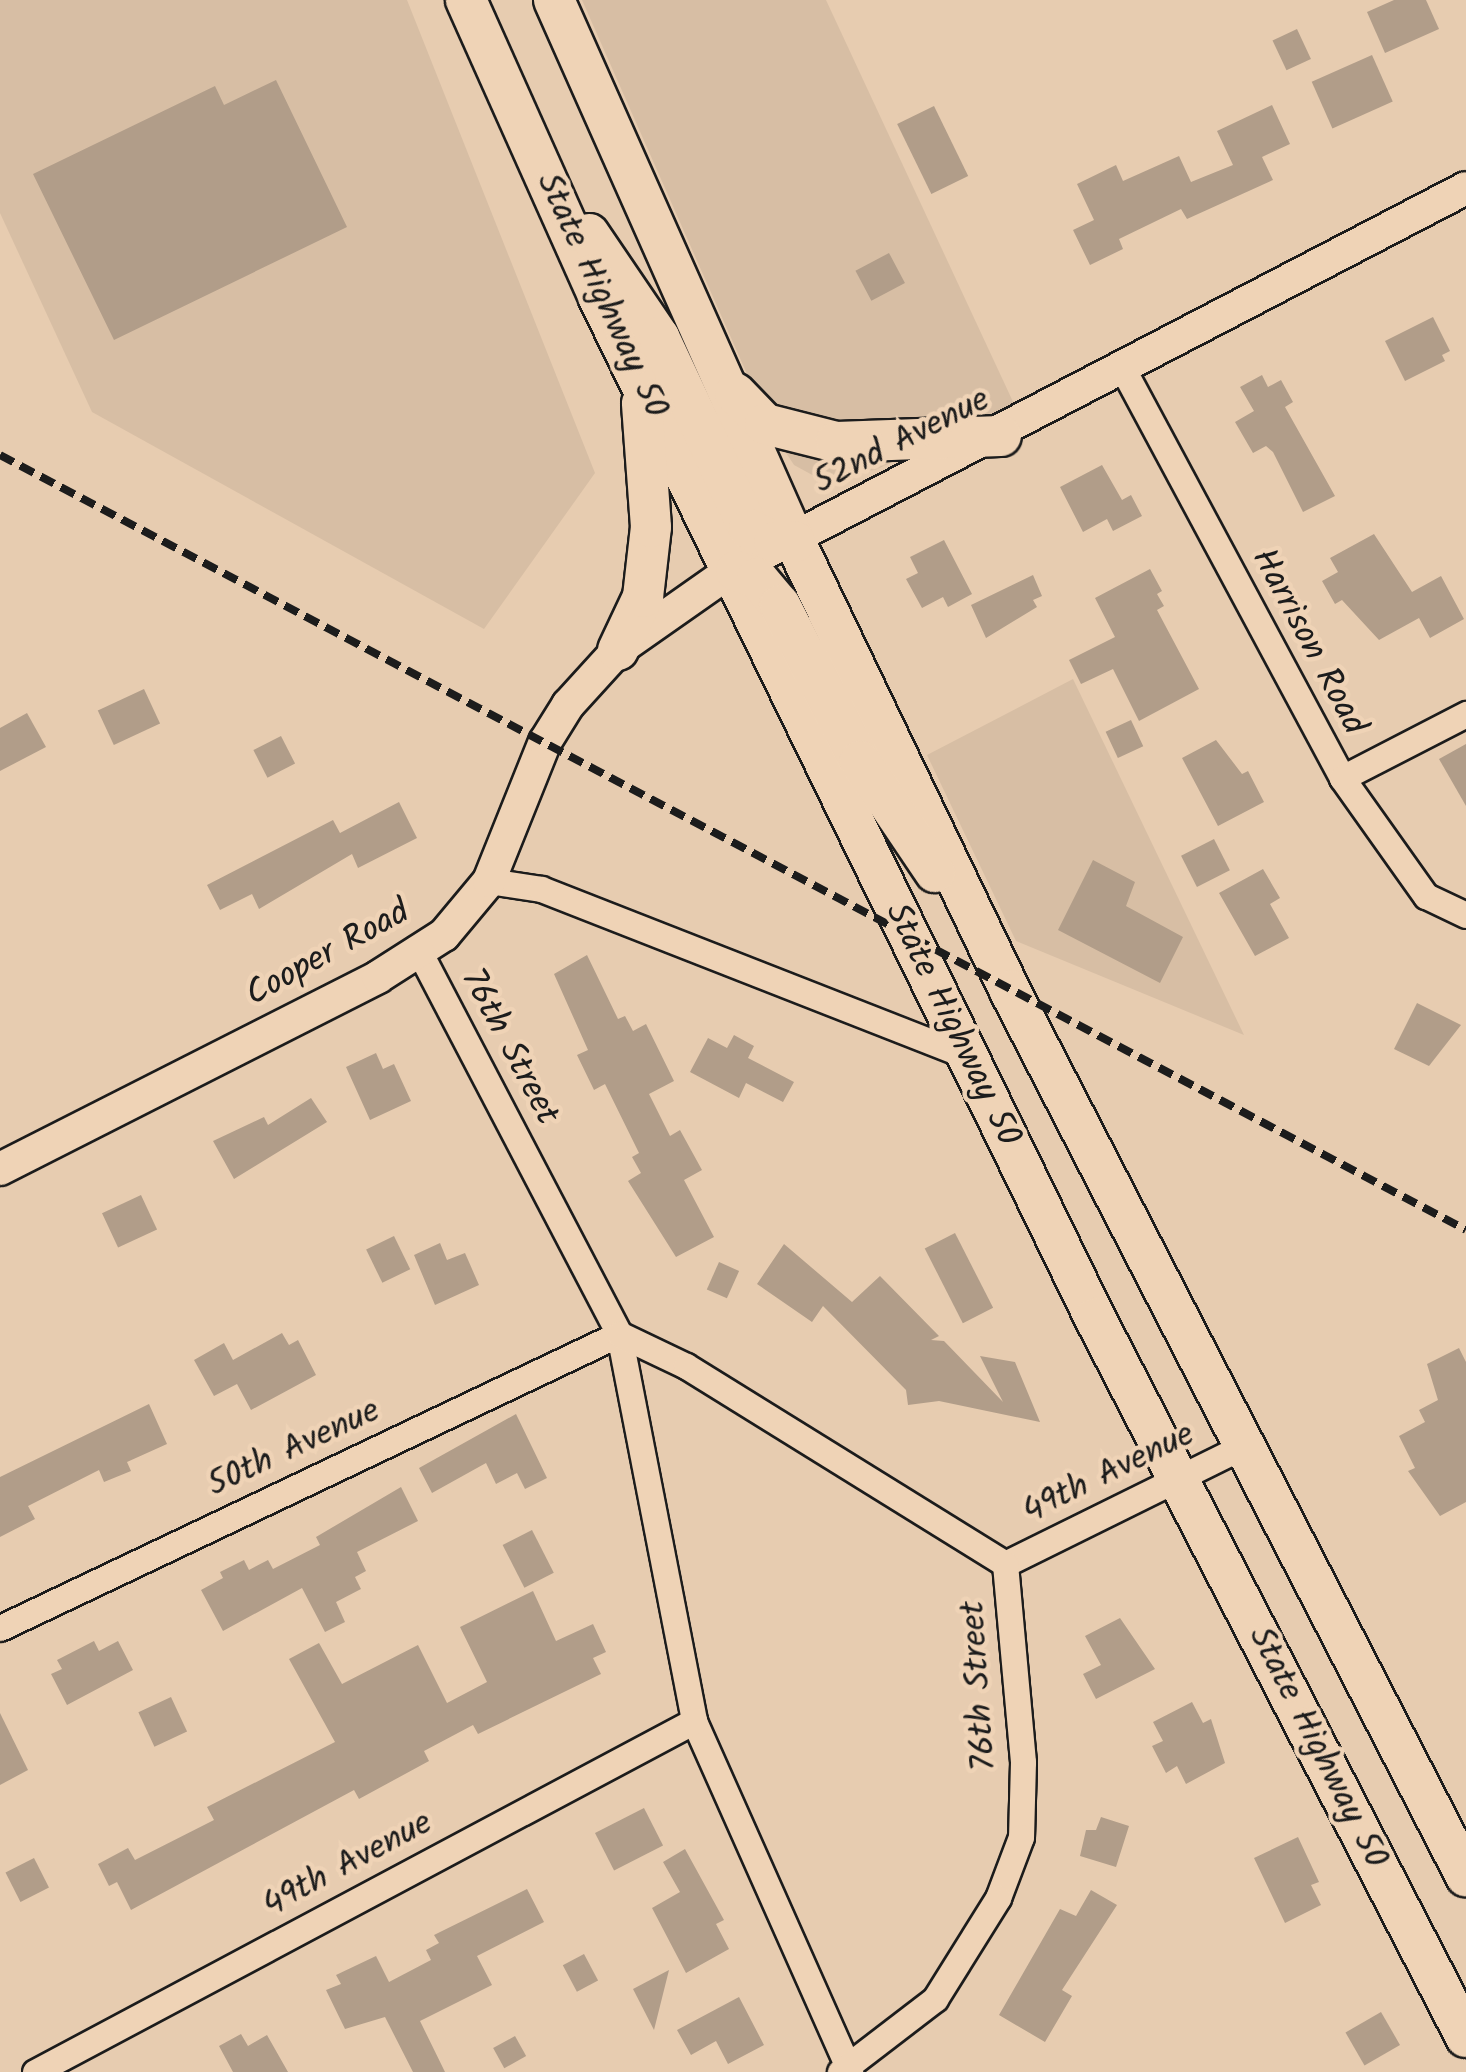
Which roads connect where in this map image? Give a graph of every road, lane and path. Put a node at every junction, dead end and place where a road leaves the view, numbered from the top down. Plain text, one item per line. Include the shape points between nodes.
1 (466, 0) edge
2 (554, 0) edge
3 (542, 170) junction
4 (1466, 188) edge
5 (1124, 372) junction
6 (641, 384) junction
7 (726, 384) junction
8 (1001, 436) junction
9 (796, 542) junction
10 (732, 570) junction
11 (618, 650) junction
12 (1466, 714) edge
13 (1342, 778) junction
14 (488, 881) junction
15 (1466, 915) edge
16 (974, 916) junction
17 (420, 953) junction
18 (968, 1056) junction
19 (0, 1169) edge
20 (619, 1334) junction
21 (1244, 1446) junction
22 (1178, 1478) junction
23 (1006, 1564) junction
24 (0, 1628) edge
25 (694, 1720) junction
26 (1466, 1876) edge
27 (1466, 2037) edge
28 (846, 2071) edge
29 (35, 2072) edge

1 - 3 main road, State Highway 50
2 - 7 main road, State Highway 50
3 - 6 main road, State Highway 50
3 - 9 main road via 659,338 750,530 774,542
4 - 5 street, 52nd Avenue
5 - 8 street, 52nd Avenue
5 - 13 street, Harrison Road
6 - 10 main road, State Highway 50
6 - 11 main road via 651,527 643,597
7 - 8 main road via 765,424 836,442
7 - 9 main road, State Highway 50
8 - 9 street, 52nd Avenue
9 - 10 street, 52nd Avenue
9 - 16 main road, State Highway 50
10 - 11 street, 52nd Avenue
10 - 16 main road via 757,578 780,605 892,816
10 - 18 main road, State Highway 50
11 - 14 street, 52nd Avenue via 545,742
12 - 13 street
13 - 15 street, Harrison Road via 1426,896
14 - 17 street, Cooper Road via 465,913
14 - 18 street via 541,889
16 - 21 main road, State Highway 50
17 - 19 street, Cooper Road
17 - 20 street, 76th Street
18 - 22 main road, State Highway 50
20 - 23 street, 76th Street via 686,1366
20 - 24 street, 50th Avenue
20 - 25 street, 76th Street
21 - 22 street, 49th Avenue
21 - 26 main road, State Highway 50
22 - 23 street, 49th Avenue
22 - 27 main road, State Highway 50
23 - 28 street, 76th Street via 1023,1762 1021,1836 998,1898 935,1999
25 - 28 street, 76th Street
25 - 29 street, 49th Avenue

